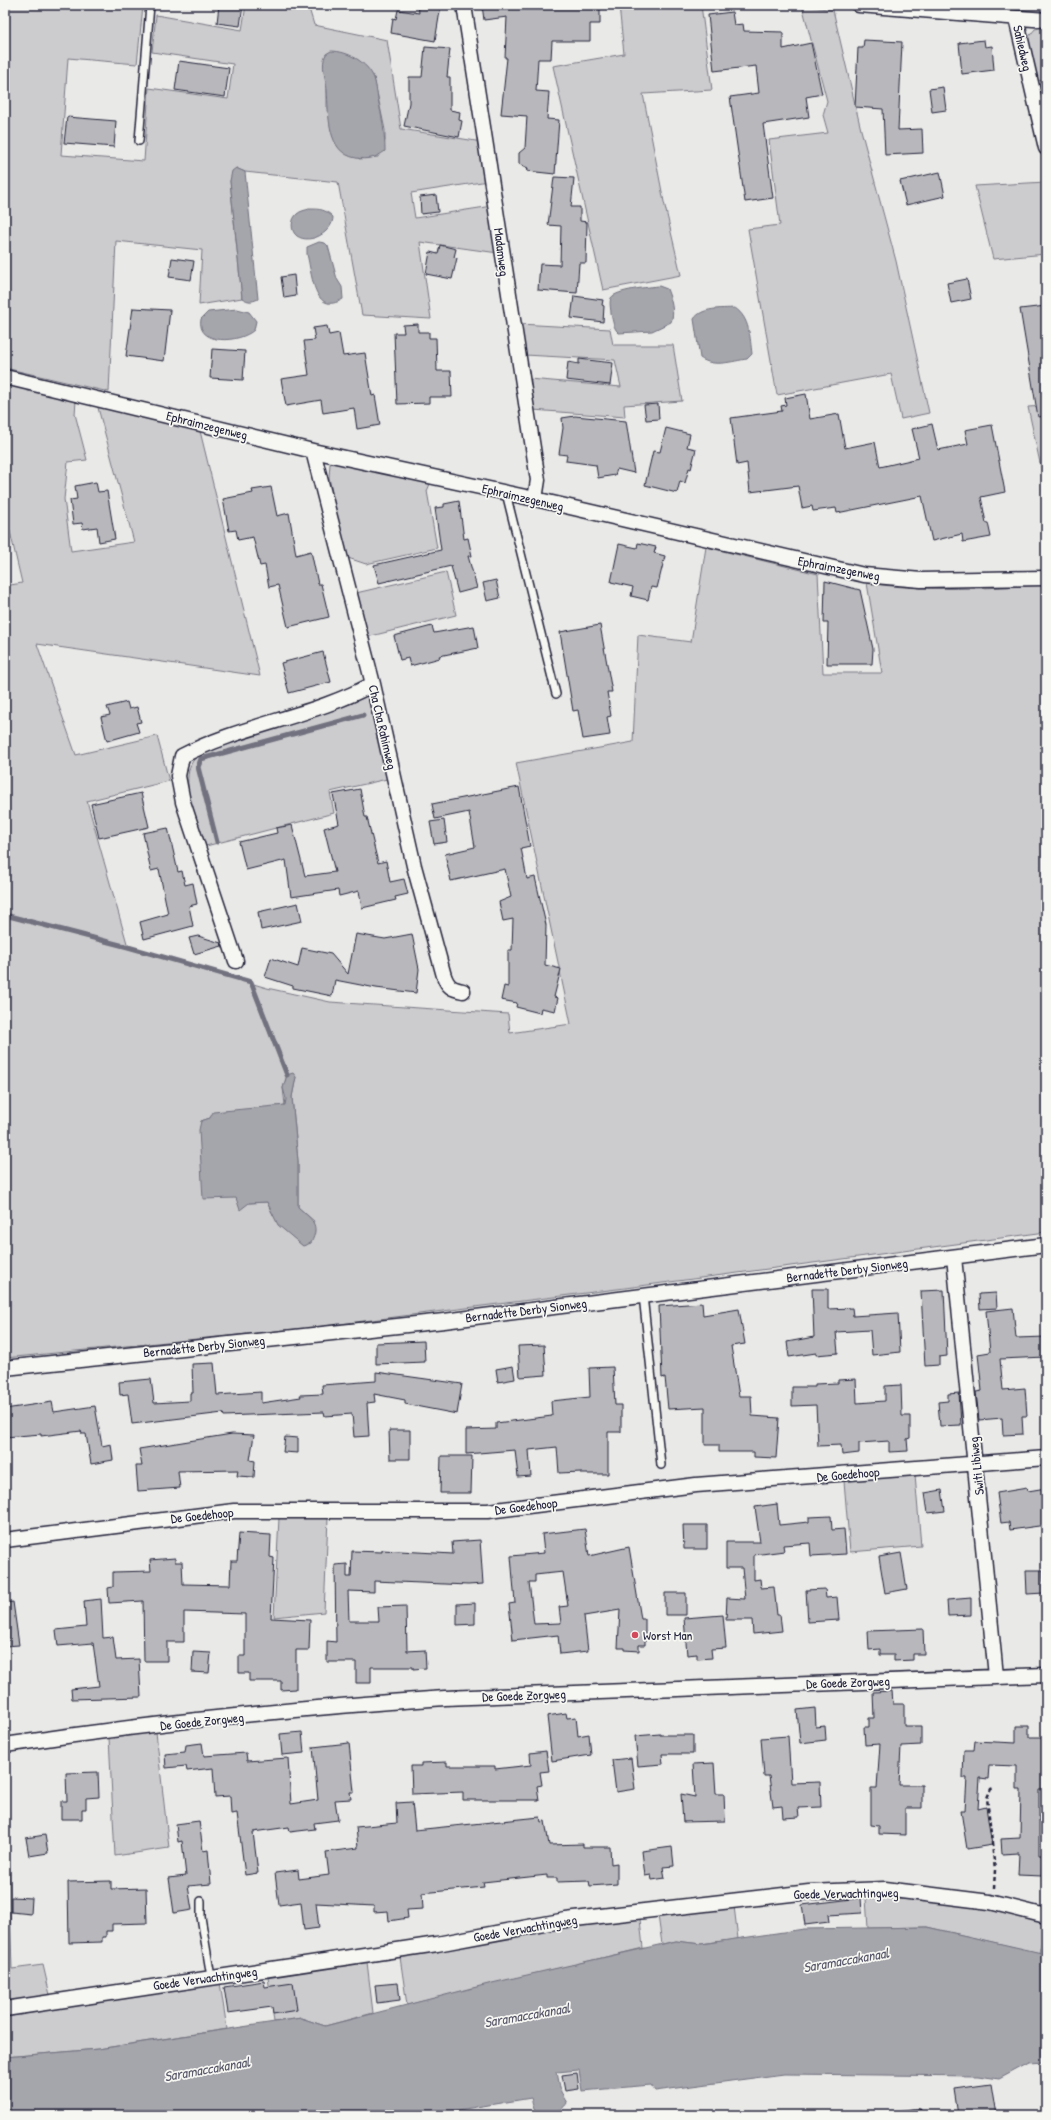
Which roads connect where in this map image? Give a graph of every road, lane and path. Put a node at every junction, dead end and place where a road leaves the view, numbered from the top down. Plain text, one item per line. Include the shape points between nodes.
1 (150, 5) edge
2 (464, 5) edge
3 (859, 5) edge
4 (1016, 18) junction
5 (1046, 20) edge
6 (139, 141) dead end
7 (1046, 148) edge
8 (5, 377) edge
9 (313, 451) junction
10 (506, 493) junction
11 (535, 499) junction
12 (1046, 578) edge
13 (373, 684) junction
14 (556, 694) dead end
15 (236, 961) dead end
16 (463, 991) dead end
17 (1046, 1245) edge
18 (954, 1257) junction
19 (644, 1295) junction
20 (5, 1368) edge
21 (1046, 1458) edge
22 (976, 1463) junction
23 (661, 1465) dead end
24 (5, 1540) edge
25 (1046, 1675) edge
26 (996, 1676) junction
27 (5, 1745) edge
28 (994, 1788) dead end
29 (201, 1901) dead end
30 (990, 1902) junction
31 (1046, 1916) edge
32 (211, 1977) junction
33 (5, 2009) edge
34 (900, 2115) edge
35 (918, 2115) edge

1 - 6 lane
2 - 11 street, Madamweg via 536,465 538,480
3 - 4 street
4 - 5 street
4 - 7 street, Sahiedweg
8 - 9 street, Ephraimzegenweg
9 - 10 street, Ephraimzegenweg
9 - 13 street, Cha Cha Rahimweg
10 - 11 street, Ephraimzegenweg
10 - 14 lane
11 - 12 street, Ephraimzegenweg via 864,575 921,580
13 - 15 street via 347,698 204,744 182,756 178,776 183,802
13 - 16 street, Cha Cha Rahimweg via 414,866 444,976 452,990
17 - 18 street, Bernadette Derby Sionweg
18 - 19 street, Bernadette Derby Sionweg
18 - 22 street, Switi Libiweg
19 - 20 street, Bernadette Derby Sionweg via 444,1321
19 - 23 lane
21 - 22 street, De Goedehoop
22 - 24 street, De Goedehoop via 696,1485 488,1511 234,1511
22 - 26 street, Switi Libiweg
25 - 26 street, De Goede Zorgweg
26 - 27 street, De Goede Zorgweg via 461,1697 346,1704 76,1734
28 - 30 path via 987,1798 996,1870
29 - 32 lane via 201,1917
30 - 31 street, Goede Verwachtingweg
30 - 32 street, Goede Verwachtingweg via 885,1889 809,1892 566,1920 438,1944
32 - 33 street, Goede Verwachtingweg
34 - 35 lane

